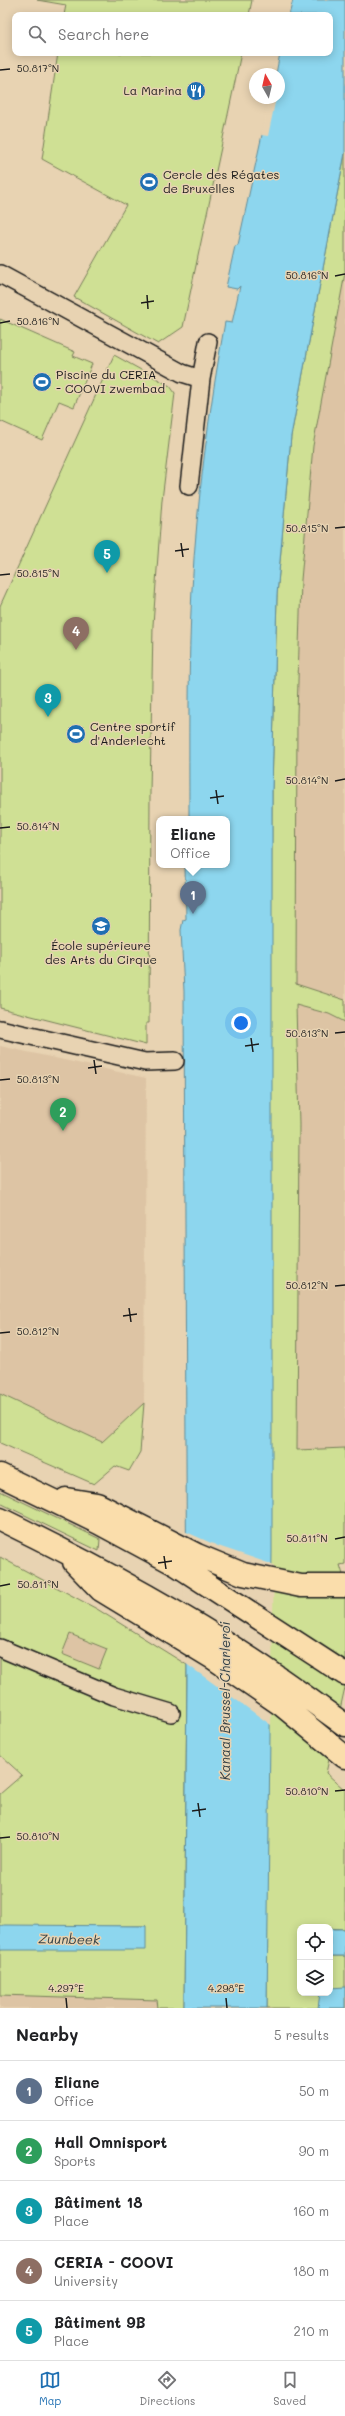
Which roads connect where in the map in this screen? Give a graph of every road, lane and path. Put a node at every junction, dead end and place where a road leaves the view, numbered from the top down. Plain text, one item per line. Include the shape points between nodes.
1 (0, 274) edge
2 (208, 342) dead end
3 (201, 379) junction
4 (189, 486) dead end
5 (0, 1029) edge
6 (175, 1061) dead end
7 (0, 1475) edge
8 (98, 1514) junction
9 (0, 1518) edge
10 (101, 1580) junction
11 (345, 1586) edge
12 (0, 1648) edge
13 (345, 1674) edge
14 (171, 1713) dead end
15 (345, 1725) edge
16 (345, 1757) edge

1 - 3 street via 182,373
2 - 3 street
3 - 4 street
5 - 6 street via 145,1062
7 - 8 highway via 42,1495
8 - 11 highway via 243,1574 301,1586
8 - 13 highway
9 - 10 highway via 62,1549
10 - 15 highway via 246,1655
10 - 16 highway via 283,1706
12 - 14 street via 114,1696

